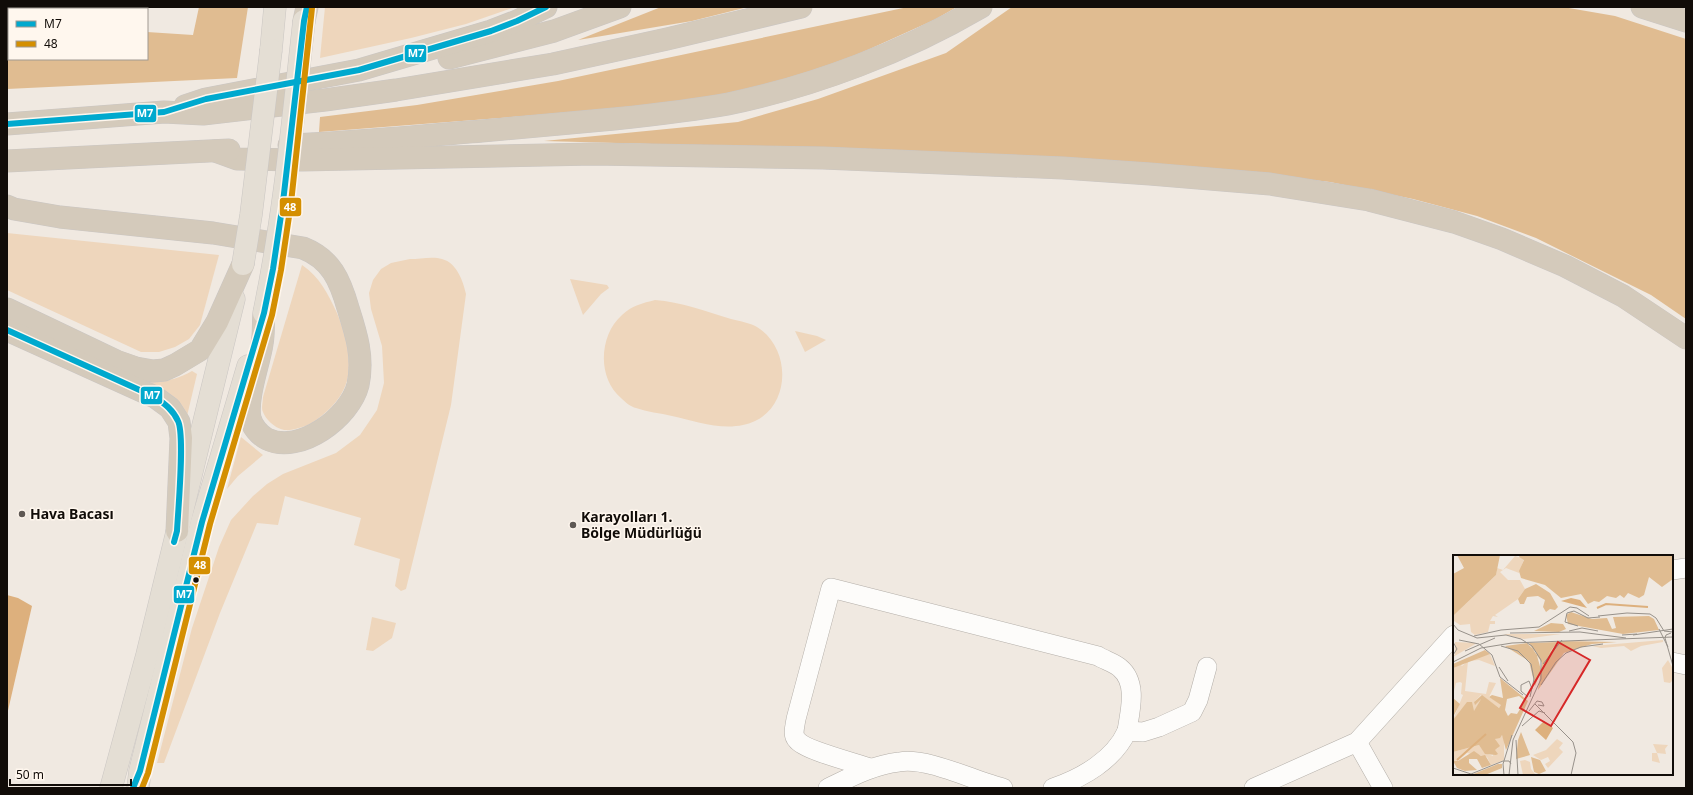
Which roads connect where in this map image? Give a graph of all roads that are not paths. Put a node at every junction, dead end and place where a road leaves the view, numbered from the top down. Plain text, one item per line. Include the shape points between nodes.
1 (275, 7) edge
2 (546, 7) edge
3 (620, 7) edge
4 (801, 7) edge
5 (981, 7) edge
6 (1642, 7) edge
7 (305, 12) edge
8 (1686, 21) edge
9 (359, 70) junction
10 (164, 112) junction
11 (7, 124) edge
12 (215, 151) junction
13 (7, 161) edge
14 (10, 208) edge
15 (243, 264) junction
16 (7, 309) edge
17 (264, 314) junction
18 (7, 330) edge
19 (1686, 338) edge
20 (177, 531) junction
21 (1686, 568) edge
22 (1673, 570) edge
23 (1453, 636) edge
24 (1673, 662) edge
25 (1686, 665) edge
26 (1207, 668) dead end
27 (1127, 731) junction
28 (1357, 742) junction
29 (870, 768) junction
30 (137, 782) edge
31 (111, 788) edge
32 (828, 788) edge
33 (1003, 788) edge
34 (1053, 788) edge
35 (1254, 788) edge
36 (1383, 788) edge

1 - 15 main road, bridge
2 - 9 highway via 491,31
3 - 9 highway via 554,31 511,43 419,64
4 - 10 highway via 674,38 441,83 246,110 203,114
5 - 12 highway via 926,36 843,71 786,90 728,104 668,113 527,127
6 - 8 highway
7 - 17 main road, bridge via 283,202
9 - 10 highway via 206,98
10 - 11 highway
12 - 13 highway
12 - 19 highway via 237,159 302,160 594,154 823,158 1063,168 1270,184 1369,200 1454,222 1502,239 1565,266 1623,296
14 - 17 highway via 60,217 213,233 303,248 315,253 334,272 342,288 357,333 361,368 358,386 350,404 337,418 309,438 286,444 268,439 261,435 250,418 251,391 263,342
15 - 16 highway via 217,322 200,350 164,370 136,368 116,361
15 - 20 main road
17 - 30 main road via 202,522
18 - 20 highway via 155,397 170,408 179,422 181,438
20 - 31 main road
21 - 22 street
23 - 28 street
24 - 25 street
26 - 27 street via 1192,712 1143,732
27 - 29 street via 1132,703 1129,681 1120,667 1098,656 831,588 794,733 797,740 808,748
27 - 34 street via 1110,757 1067,783
28 - 35 street
28 - 36 street
29 - 32 street
29 - 33 street via 901,761 926,764

